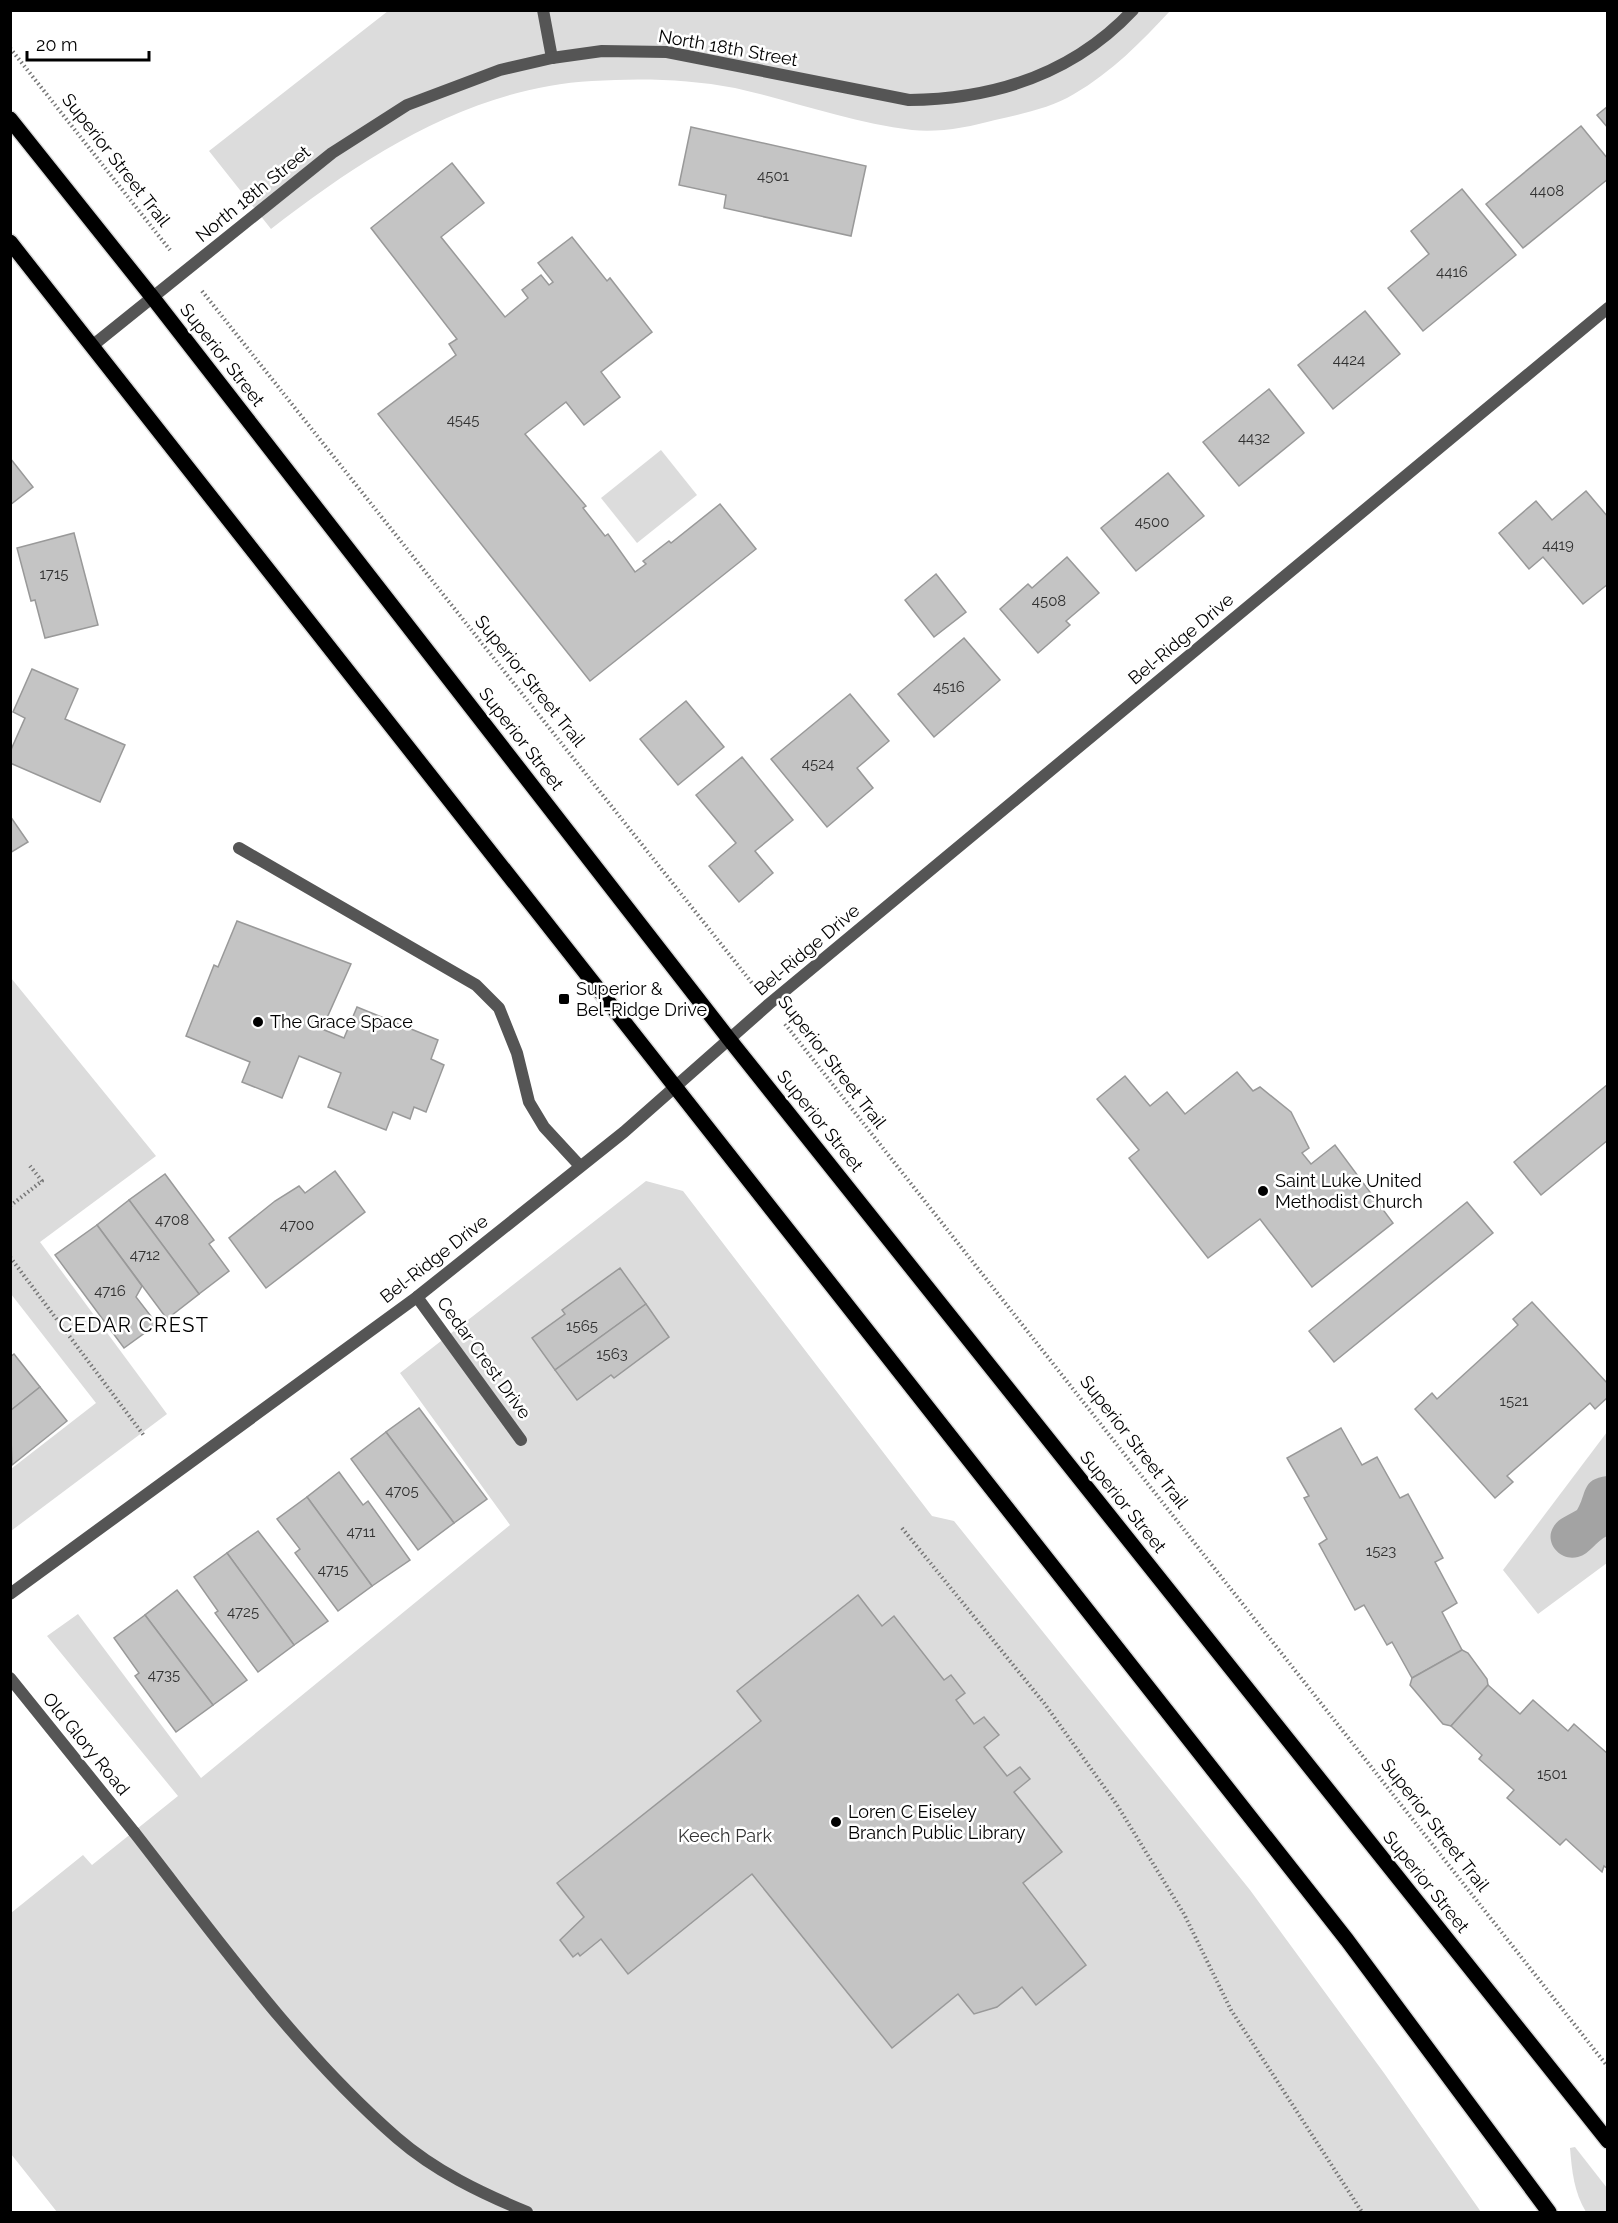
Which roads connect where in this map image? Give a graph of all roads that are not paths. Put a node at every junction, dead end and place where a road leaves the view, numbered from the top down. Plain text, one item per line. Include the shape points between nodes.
1 (543, 10) edge
2 (1132, 10) edge
3 (552, 58) junction
4 (10, 119) edge
5 (10, 242) edge
6 (153, 298) junction
7 (1608, 308) edge
8 (92, 346) junction
9 (239, 848) dead end
10 (729, 1039) junction
11 (674, 1086) junction
12 (580, 1166) junction
13 (417, 1297) junction
14 (521, 1440) dead end
15 (10, 1594) edge
16 (10, 1678) edge
17 (1608, 2141) edge
18 (527, 2212) edge
19 (1549, 2212) edge

1 - 3 street
2 - 3 street, North 18th Street via 1111,33 1035,79 1001,90 948,99 909,100 667,52 602,51
3 - 6 street, North 18th Street via 485,75 407,105 314,167
4 - 6 main road, Superior Street
5 - 8 main road
6 - 8 street, North 18th Street
6 - 10 main road, Superior Street
7 - 10 street, Bel-Ridge Drive
8 - 11 main road
9 - 12 street via 476,985 499,1008 517,1053 529,1102 544,1127
10 - 11 street, Bel-Ridge Drive
10 - 17 main road, Superior Street
11 - 12 street, Bel-Ridge Drive
11 - 19 main road via 1347,1940
12 - 13 street, Bel-Ridge Drive
13 - 14 street, Cedar Crest Drive
13 - 15 street, Bel-Ridge Drive
16 - 18 street, Old Glory Road via 308,2049 398,2139 443,2172 491,2199

